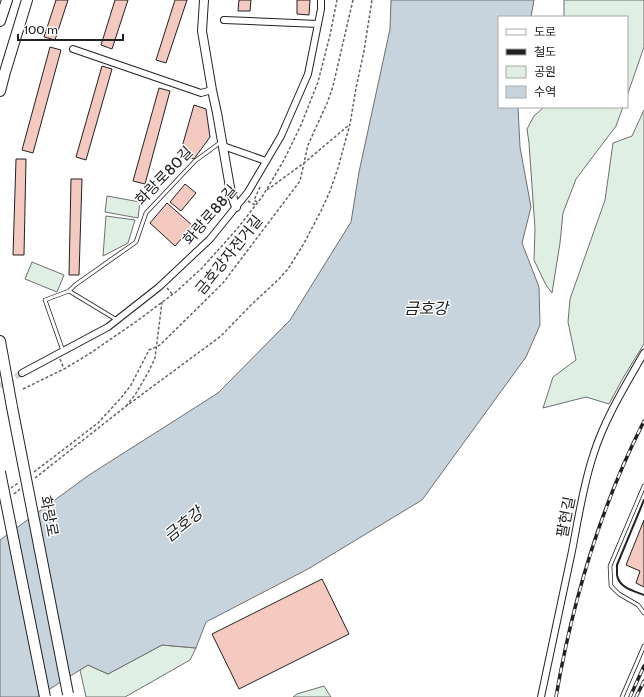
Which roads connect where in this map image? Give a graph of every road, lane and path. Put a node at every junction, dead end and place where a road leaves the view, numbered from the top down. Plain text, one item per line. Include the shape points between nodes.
1 (7, 0) edge
2 (27, 0) edge
3 (204, 0) edge
4 (321, 0) edge
5 (336, 0) edge
6 (353, 0) edge
7 (372, 0) edge
8 (224, 20) dead end
9 (0, 21) edge
10 (318, 24) junction
11 (73, 49) dead end
12 (212, 90) junction
13 (0, 91) edge
14 (350, 124) junction
15 (222, 144) junction
16 (266, 162) junction
17 (304, 163) junction
18 (266, 191) junction
19 (236, 207) junction
20 (163, 283) junction
21 (69, 291) junction
22 (173, 294) junction
23 (162, 302) junction
24 (117, 320) junction
25 (0, 341) edge
26 (156, 347) junction
27 (60, 352) junction
28 (644, 353) edge
29 (64, 369) junction
30 (22, 373) tunnel mouth
31 (23, 389) dead end
32 (125, 407) junction
33 (0, 472) edge
34 (29, 475) dead end
35 (23, 479) dead end
36 (30, 482) dead end
37 (24, 486) dead end
38 (644, 486) edge
39 (12, 488) dead end
40 (12, 495) dead end
41 (644, 613) edge
42 (644, 646) edge
43 (68, 695) edge
44 (45, 697) edge
45 (540, 697) edge
46 (622, 697) edge

1 - 9 main road
2 - 13 main road
3 - 12 street via 202,31
4 - 10 street, 화랑로88길
5 - 18 path via 318,82 301,125
6 - 17 path, 금호강자전거길 via 333,86 308,145
7 - 14 path
8 - 10 street
10 - 16 street, 화랑로88길 via 308,74 281,136
11 - 12 street via 201,93
12 - 15 street
14 - 17 path
14 - 32 path via 338,168 321,211 280,279 250,305 221,336
15 - 16 street
15 - 19 street
15 - 21 lane, 화랑로80길 via 195,161 146,213 136,242
16 - 19 street, 화랑로88길
17 - 18 path
17 - 26 path, 금호강자전거길 via 300,181 223,283
18 - 22 path via 202,268
19 - 20 street, 화랑로88길 via 210,239
20 - 22 path
20 - 24 street, 화랑로88길
21 - 24 lane
21 - 27 lane, 화랑로80길 via 45,300
22 - 23 path
23 - 26 path
23 - 29 path via 137,322
24 - 27 street, 화랑로88길
25 - 43 main road, 화랑로, bridge
26 - 32 path via 155,358 149,371
26 - 34 path, 금호강자전거길 via 149,350 131,385 113,408 98,423
27 - 29 path
27 - 30 street, 화랑로88길
28 - 45 street, 팔현길 via 625,385 593,456
29 - 31 path
32 - 36 path
33 - 44 main road, bridge
35 - 39 path
37 - 40 path
38 - 41 lane via 610,566 611,586 638,605
42 - 46 lane

